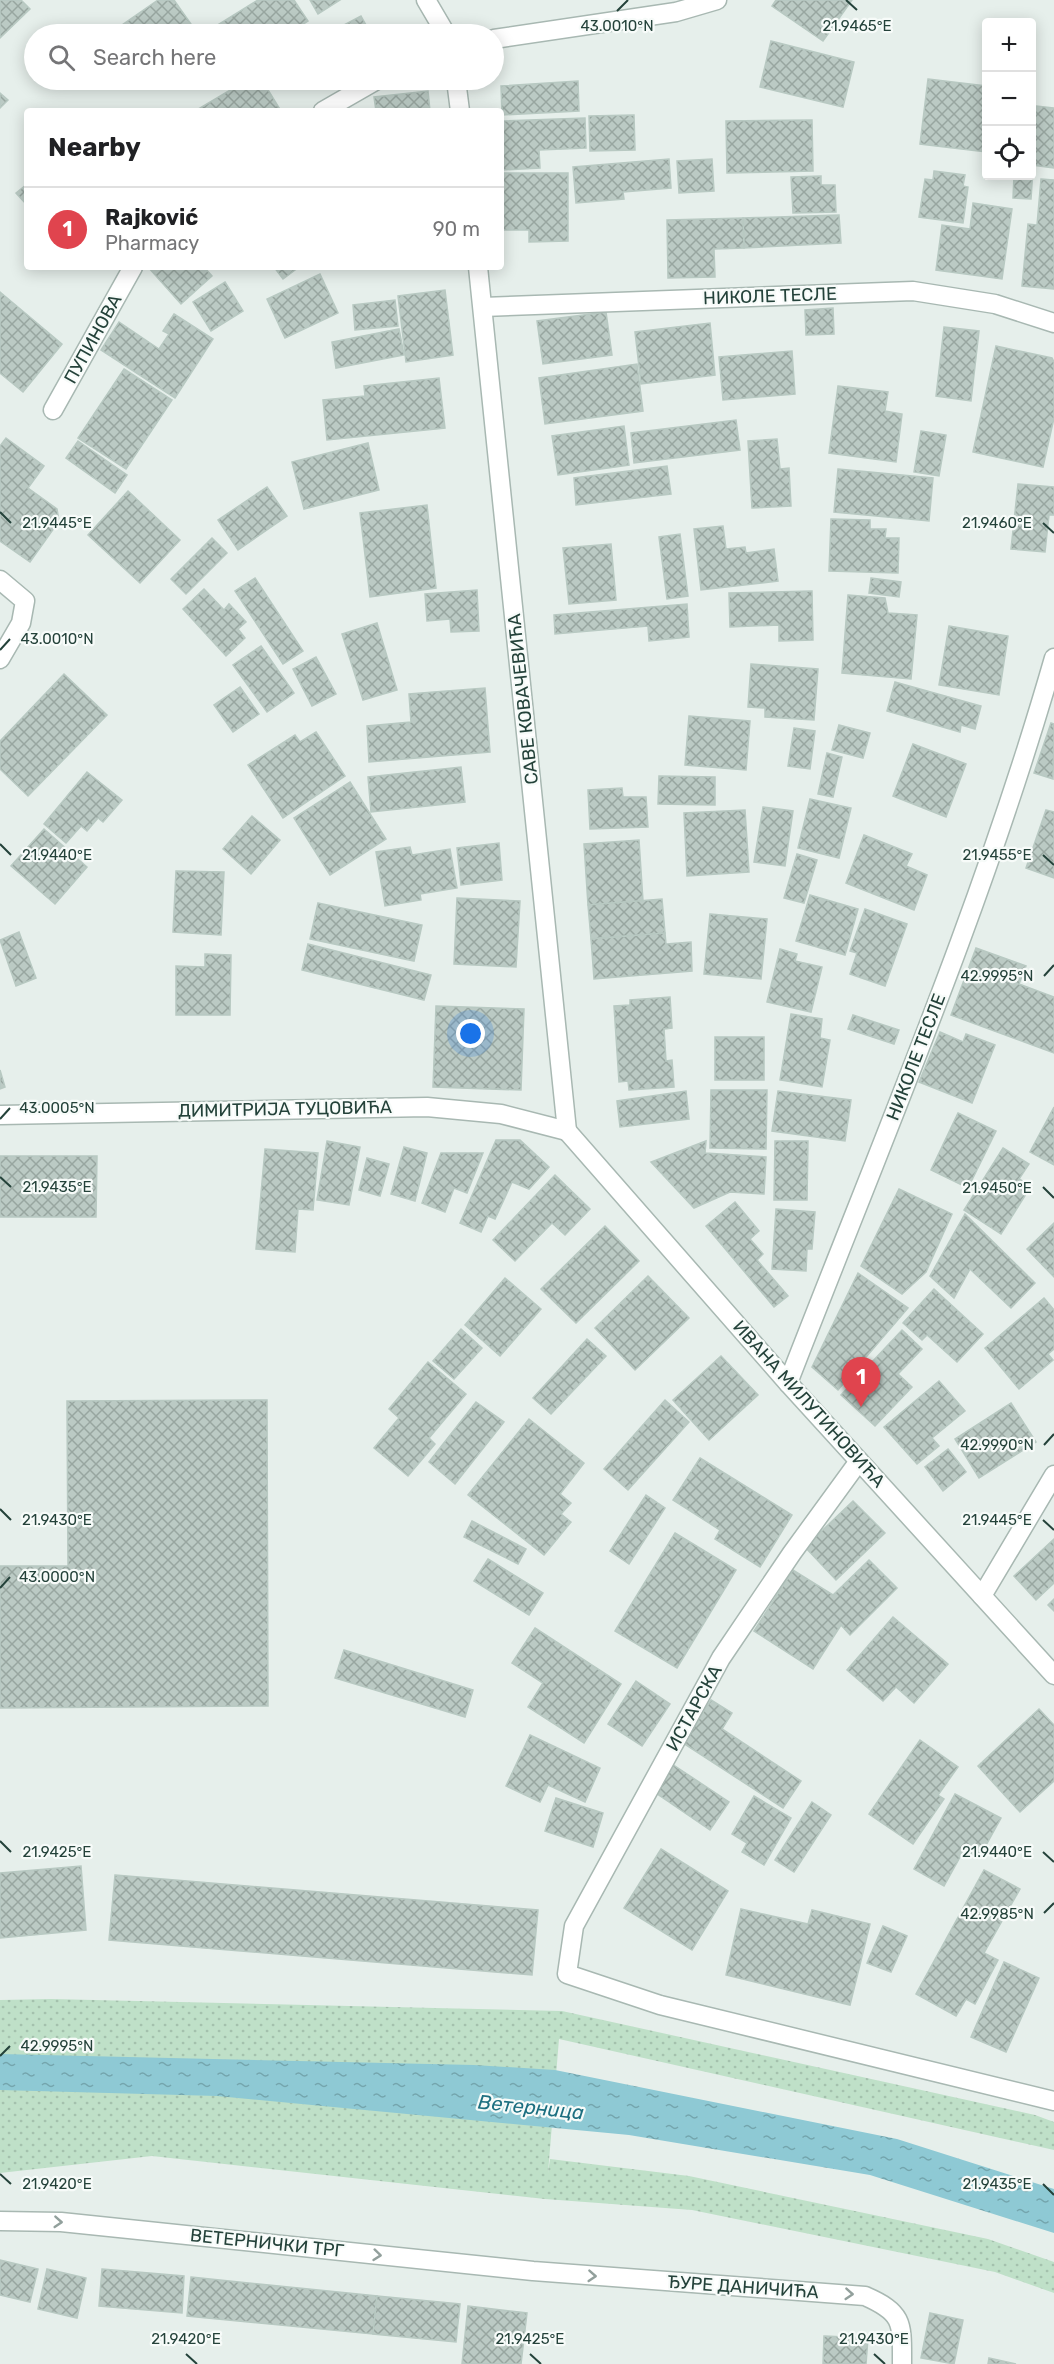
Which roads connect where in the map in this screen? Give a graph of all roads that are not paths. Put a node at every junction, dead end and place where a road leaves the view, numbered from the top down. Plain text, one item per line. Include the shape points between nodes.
1 (426, 0) edge
2 (717, 0) edge
3 (440, 24) edge
4 (504, 38) edge
5 (360, 90) edge
6 (457, 90) edge
7 (328, 108) edge
8 (460, 108) edge
9 (131, 270) edge
10 (478, 270) edge
11 (483, 307) junction
12 (1054, 323) edge
13 (53, 410) dead end
14 (0, 580) edge
15 (1054, 658) edge
16 (0, 659) edge
17 (0, 1115) edge
18 (567, 1131) junction
19 (788, 1383) junction
20 (859, 1461) junction
21 (1054, 1475) edge
22 (982, 1596) junction
23 (1054, 1675) edge
24 (1054, 2101) edge
25 (0, 2221) edge
26 (533, 2271) joint
27 (902, 2364) edge

1 - 3 street
2 - 4 street via 676,12
5 - 7 street
6 - 8 street
9 - 13 street, ПУПИНОВА
10 - 11 street, САВЕ КОВАЧЕВИЋА
11 - 12 street, НИКОЛЕ ТЕСЛЕ via 913,291 995,304
11 - 18 street, САВЕ КОВАЧЕВИЋА
14 - 16 street via 25,601 21,623
15 - 19 street, НИКОЛЕ ТЕСЛЕ via 1028,749 934,1010
17 - 18 street, ДИМИТРИЈА ТУЦОВИЋА via 427,1107 501,1114
18 - 19 street, ИВАНА МИЛУТИНОВИЋА
19 - 20 street, ИВАНА МИЛУТИНОВИЋА
20 - 22 street, ИВАНА МИЛУТИНОВИЋА
20 - 24 street, ИСТАРСКА via 721,1658 574,1926 567,1974 660,2005
21 - 22 street
22 - 23 street, ИВАНА МИЛУТИНОВИЋА
25 -> 26 street, ВЕТЕРНИЧКИ ТРГ via 61,2222
26 -> 27 street, ЂУРЕ ДАНИЧИЋА via 865,2296 890,2306 901,2325

